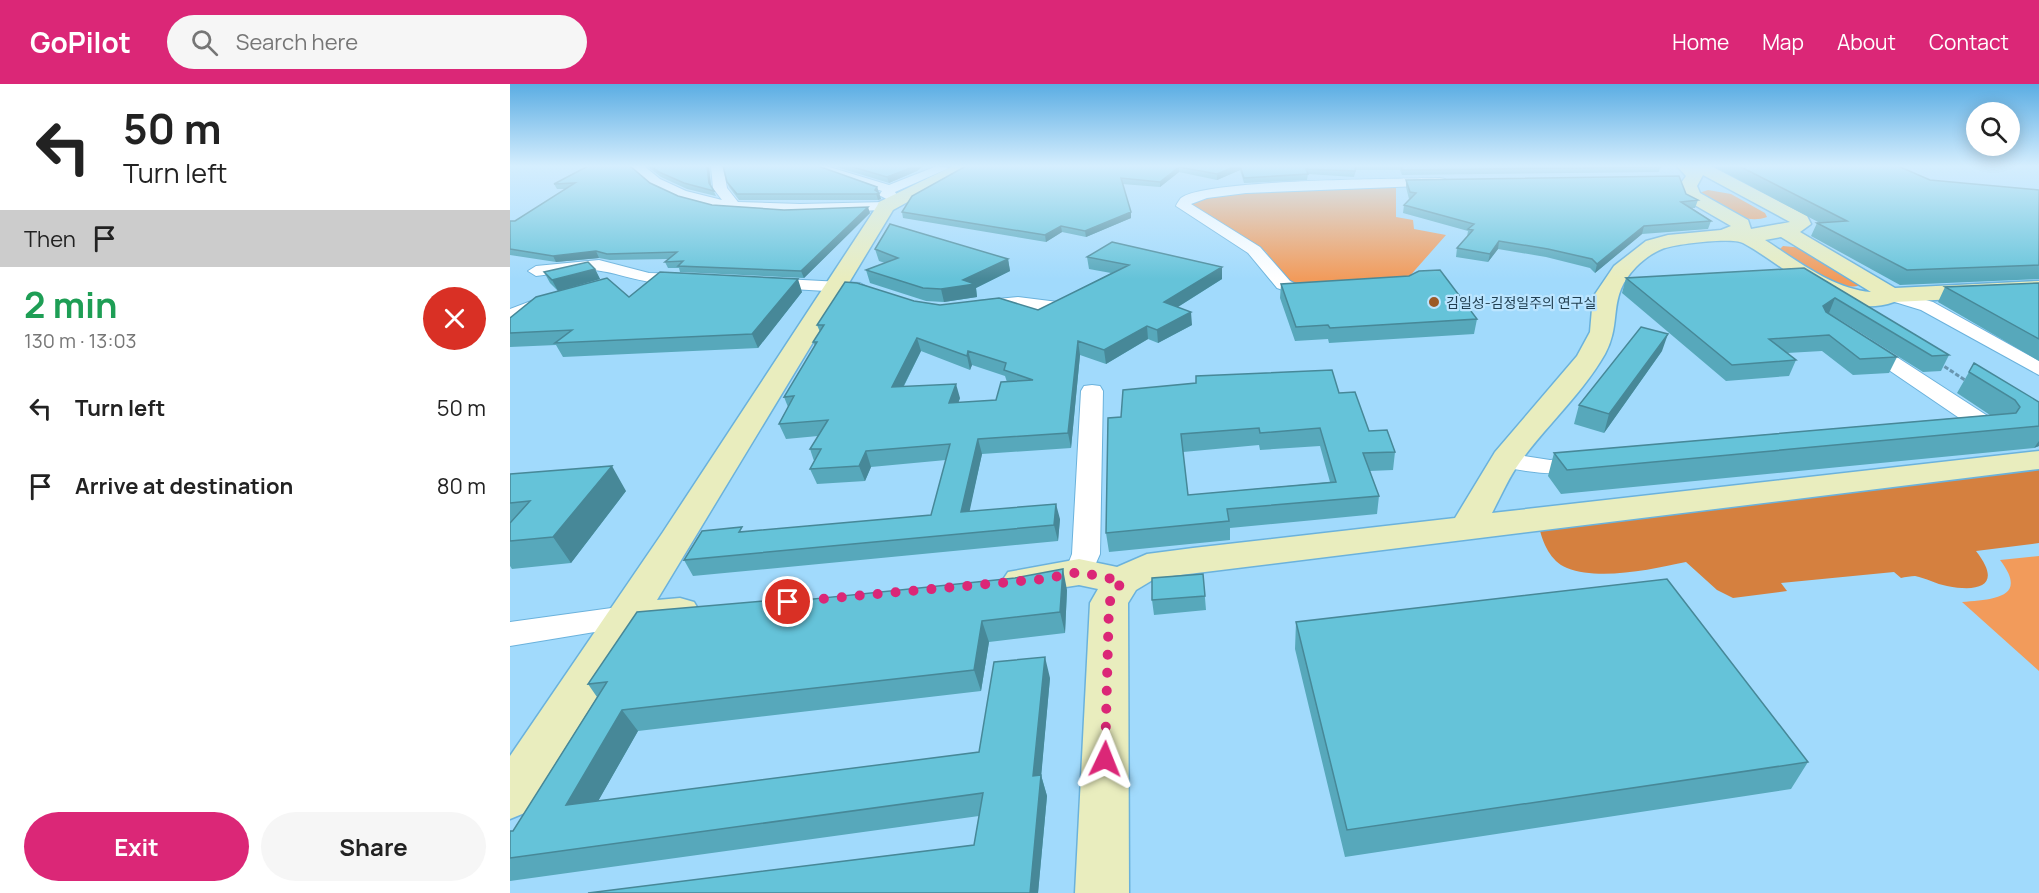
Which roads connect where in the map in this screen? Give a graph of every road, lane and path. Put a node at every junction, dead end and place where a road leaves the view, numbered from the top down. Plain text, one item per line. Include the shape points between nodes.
1 (725, 204) edge
2 (828, 204) edge
3 (887, 204) edge
4 (1184, 204) edge
5 (1706, 204) edge
6 (1762, 204) edge
7 (733, 205) joint
8 (1784, 231) junction
9 (1733, 235) junction
10 (536, 271) dead end
11 (640, 275) junction
12 (708, 280) edge
13 (743, 282) edge
14 (608, 284) edge
15 (836, 286) junction
16 (2039, 288) edge
17 (873, 291) edge
18 (1327, 291) edge
19 (566, 295) edge
20 (1891, 295) junction
21 (1060, 307) edge
22 (954, 309) edge
23 (510, 317) edge
24 (1847, 334) edge
25 (1931, 358) edge
26 (2039, 369) edge
27 (1970, 383) edge
28 (1092, 391) dead end
29 (1957, 432) edge
30 (1505, 460) junction
31 (2039, 460) edge
32 (1608, 462) edge
33 (1466, 530) junction
34 (1079, 572) junction
35 (1122, 581) junction
36 (986, 584) edge
37 (707, 609) edge
38 (626, 617) junction
39 (510, 634) edge
40 (510, 797) edge
41 (1102, 893) edge

1 - 7 street
2 - 7 street via 781,208
3 - 15 main road
4 - 18 street via 1254,250 1283,287 1299,292
5 - 9 main road via 1741,224 1742,228
6 - 8 main road via 1800,220 1797,227
8 - 9 main road
8 - 20 main road
9 - 20 main road via 1847,297
9 - 30 main road via 1673,241 1643,250 1606,292 1602,307 1604,330 1591,357
10 - 11 street via 599,265
11 - 12 street
11 - 14 street
13 - 15 street
15 - 17 street
15 - 38 main road
16 - 20 main road
19 - 23 street via 528,306
20 - 26 street via 1927,306
21 - 22 street via 1018,301
24 - 29 street via 1992,429
25 - 27 path
28 - 34 street via 1086,554
30 - 32 street via 1550,467
30 - 33 main road
31 - 33 main road
33 - 35 main road via 1147,567
34 - 35 main road
34 - 36 main road
35 - 41 main road via 1109,603
37 - 38 main road
38 - 39 street
38 - 40 main road

